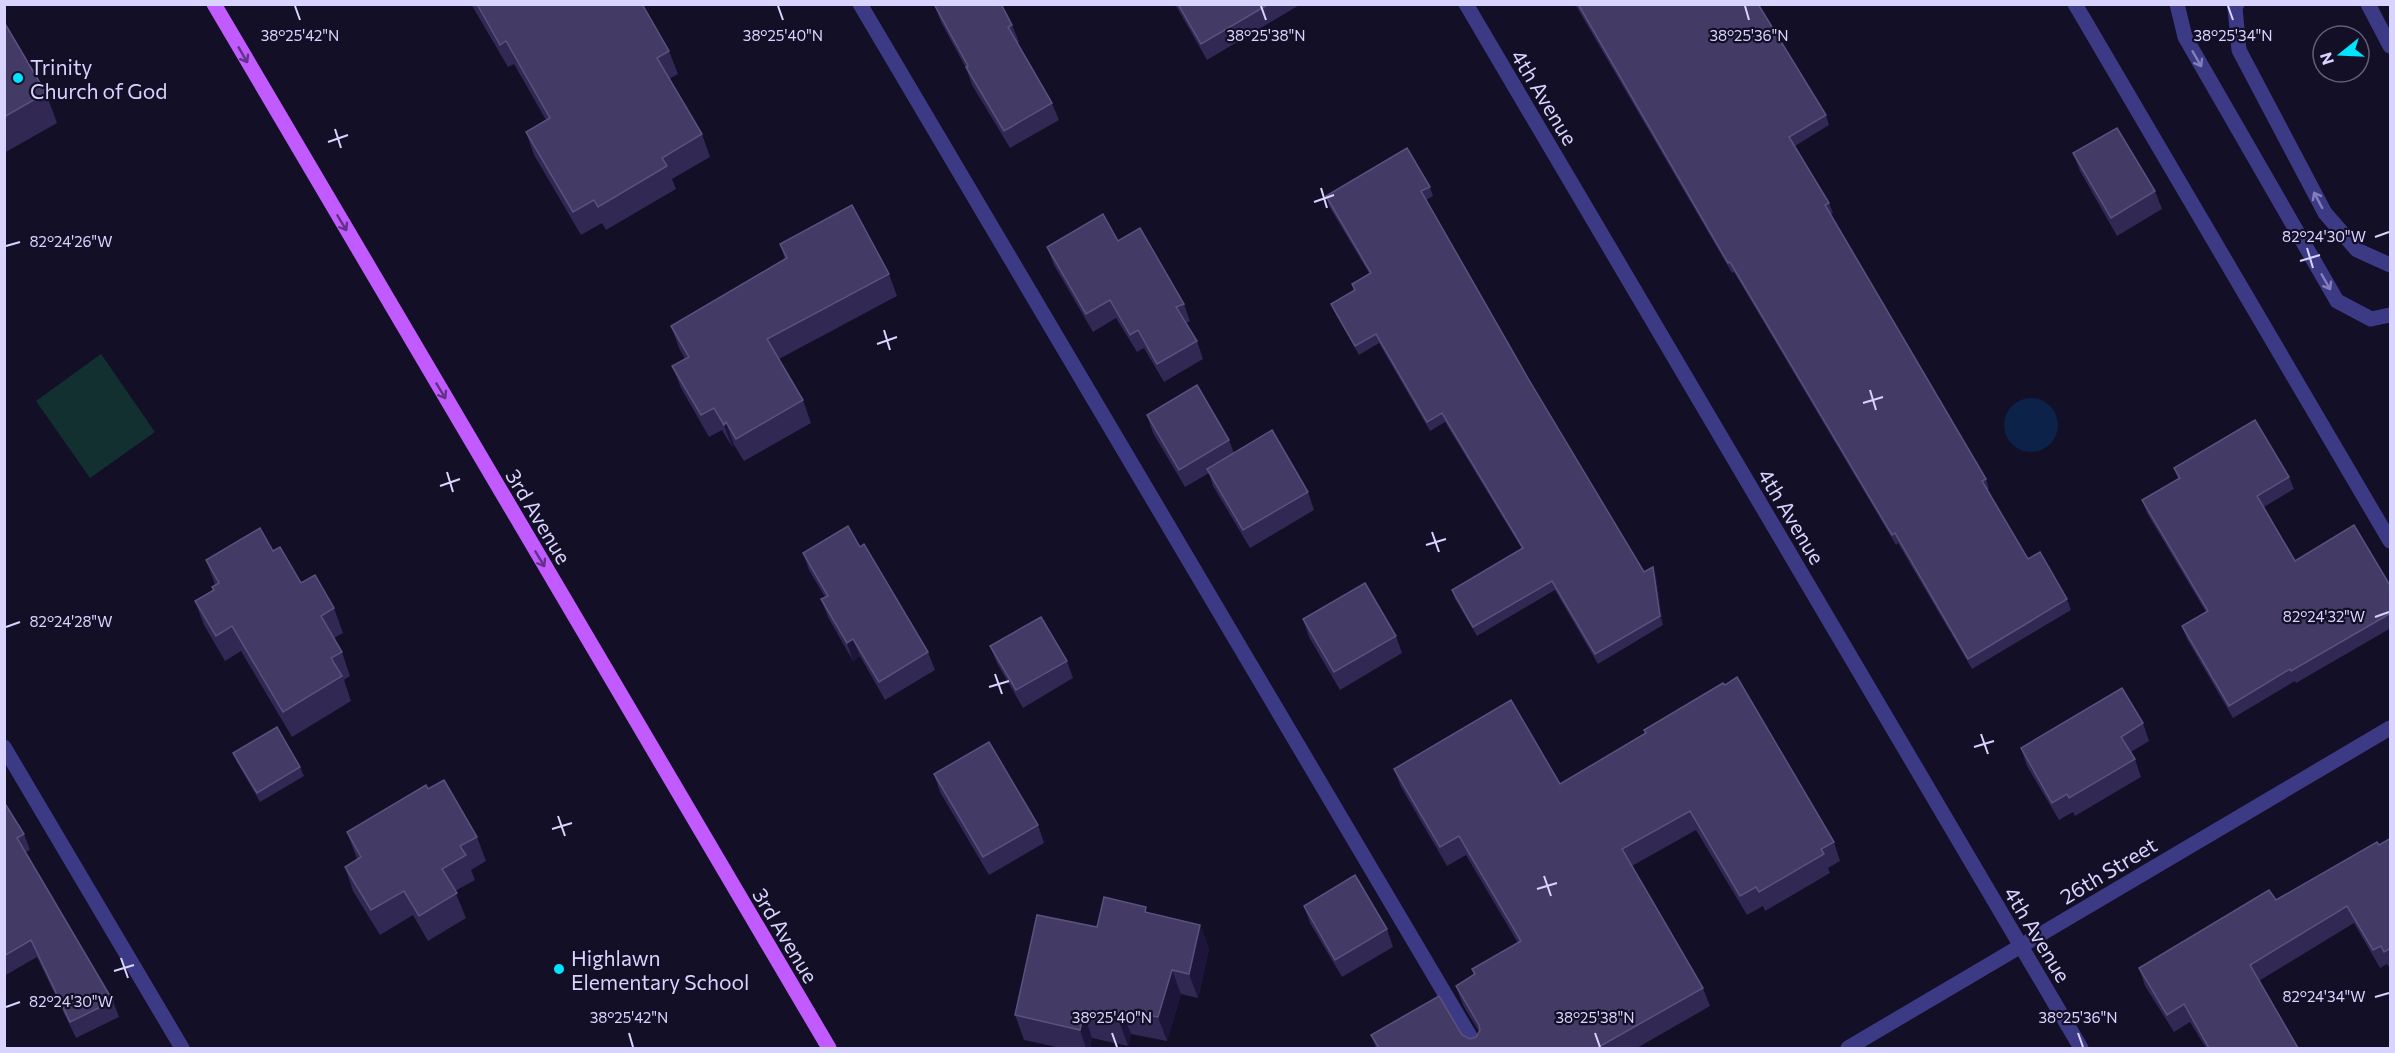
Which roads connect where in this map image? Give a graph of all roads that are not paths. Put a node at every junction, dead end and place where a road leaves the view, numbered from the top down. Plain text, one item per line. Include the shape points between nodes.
1 (214, 4) edge
2 (860, 4) edge
3 (1466, 4) edge
4 (2075, 4) edge
5 (2176, 4) edge
6 (2237, 4) edge
7 (2368, 4) edge
8 (2391, 46) edge
9 (2391, 265) edge
10 (2391, 315) edge
11 (2391, 541) edge
12 (2391, 728) edge
13 (4, 747) edge
14 (2021, 946) junction
15 (182, 1048) edge
16 (829, 1048) edge
17 (1477, 1048) edge
18 (1848, 1048) edge
19 (2081, 1048) edge

1 -> 16 main road, 3rd Avenue
2 - 17 street
3 - 14 street, 4th Avenue
4 - 11 street
5 -> 10 street via 2185,37 2337,301 2371,320
9 -> 6 street via 2357,250 2325,213 2239,50
7 - 8 street
12 - 14 street, 26th Street
13 - 15 street
14 - 18 street, 26th Street
14 - 19 street, 4th Avenue

